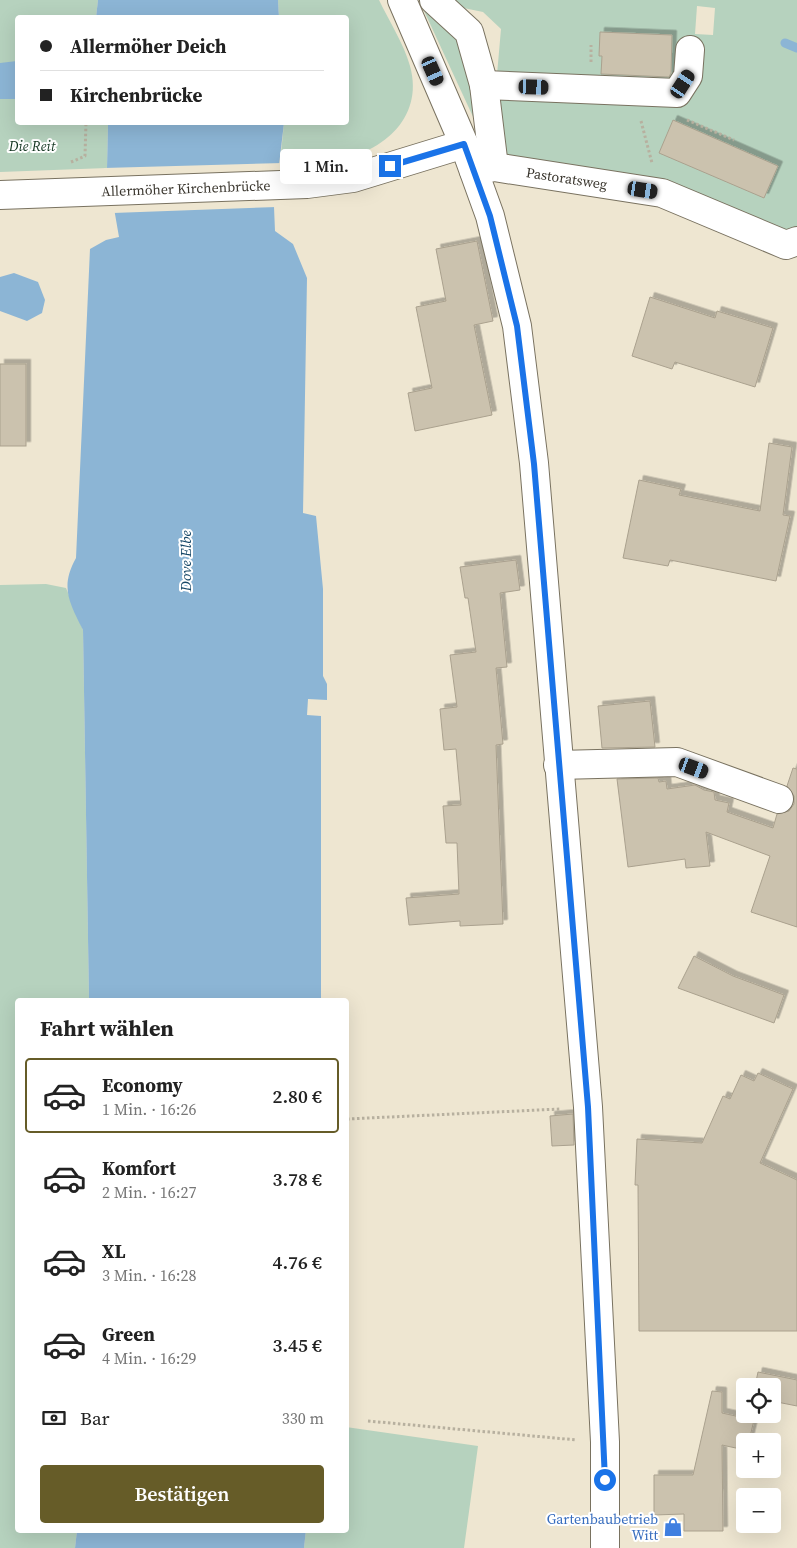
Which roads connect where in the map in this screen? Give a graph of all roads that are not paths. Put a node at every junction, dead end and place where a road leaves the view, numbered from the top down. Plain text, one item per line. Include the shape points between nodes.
1 (402, 0) edge
2 (434, 0) edge
3 (690, 50) dead end
4 (484, 85) junction
5 (464, 144) junction
6 (484, 169) junction
7 (0, 195) edge
8 (797, 241) edge
9 (558, 765) junction
10 (779, 800) dead end
11 (605, 1548) edge

1 - 5 street
2 - 4 street via 469,32
3 - 4 street via 688,76 677,93
4 - 6 street
5 - 6 street
5 - 7 street, Allermöher Kirchenbrücke via 353,178 307,184
6 - 8 street, Pastoratsweg via 662,193 786,245
6 - 9 street via 490,216 517,326 534,464
9 - 10 street via 677,762
9 - 11 street via 588,1107 605,1442

